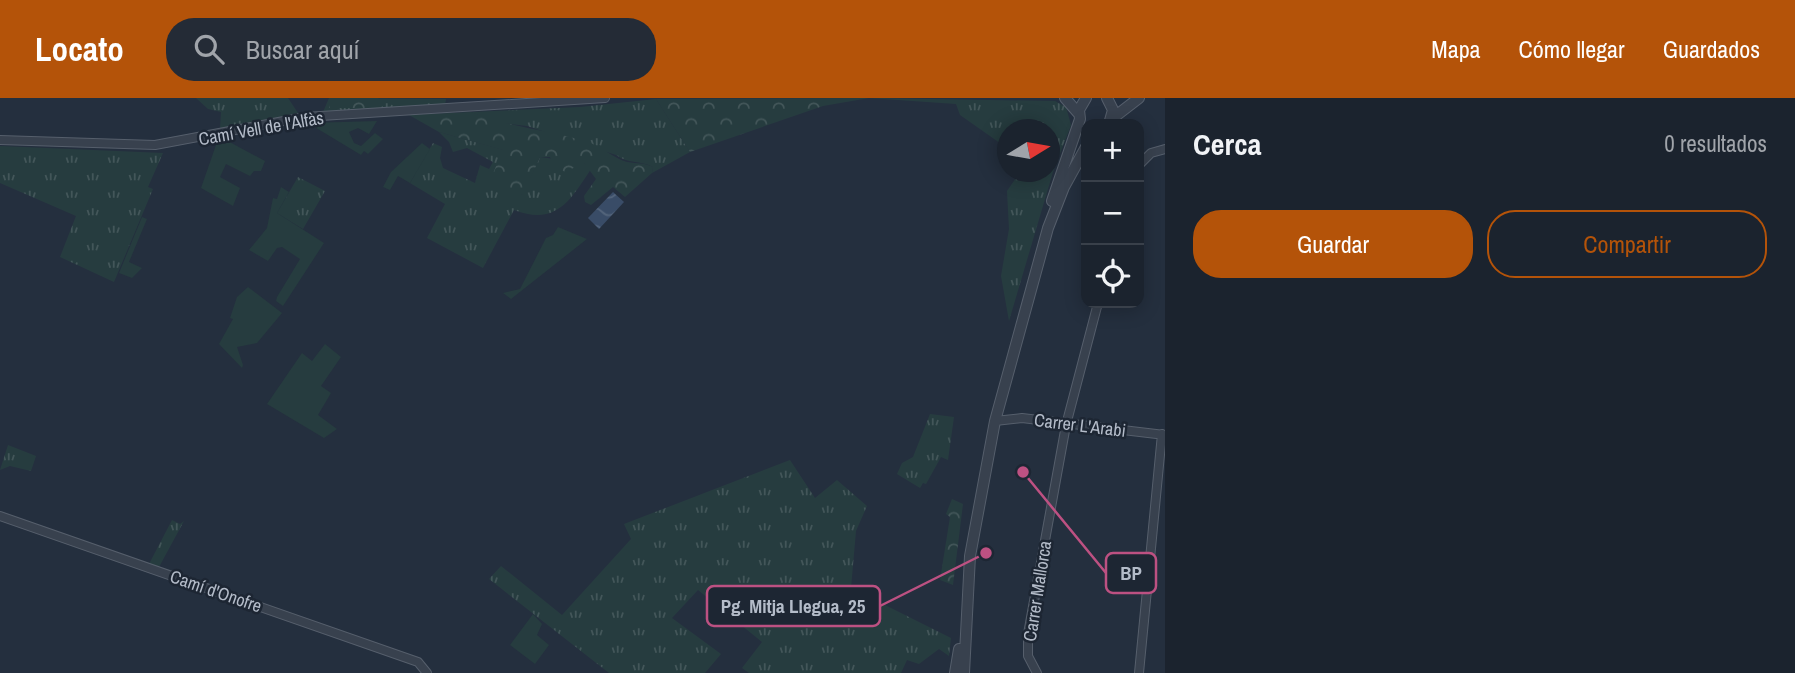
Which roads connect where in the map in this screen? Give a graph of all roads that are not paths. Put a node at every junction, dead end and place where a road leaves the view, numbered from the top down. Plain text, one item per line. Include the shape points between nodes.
1 (605, 98) edge
2 (1065, 98) edge
3 (1086, 98) edge
4 (1139, 98) edge
5 (1109, 99) edge
6 (1081, 119) edge
7 (1082, 119) edge
8 (1111, 119) edge
9 (1113, 119) edge
10 (1081, 122) edge
11 (0, 139) edge
12 (1165, 149) edge
13 (1081, 156) edge
14 (1144, 160) edge
15 (1048, 228) junction
16 (1097, 308) edge
17 (995, 421) junction
18 (1066, 425) junction
19 (1163, 435) edge
20 (0, 516) edge
21 (968, 587) junction
22 (427, 673) edge
23 (956, 673) edge
24 (964, 673) edge
25 (1037, 673) edge
26 (1139, 673) edge

1 - 11 street, Camí Vell de l'Alfàs via 305,117 155,145
2 - 6 street
3 - 7 street
4 - 9 street
5 - 8 street
10 - 15 street via 1059,176
12 - 14 street
13 - 15 street
15 - 17 street
16 - 18 street, Carrer Mallorca
17 - 18 street, Carrer L'Arabi via 1022,418
17 - 21 street
18 - 19 street, Carrer L'Arabi
18 - 25 street, Carrer Mallorca via 1028,634 1028,656
19 - 26 street
20 - 22 street, Camí d'Onofre via 418,662
21 - 23 street
21 - 24 street

